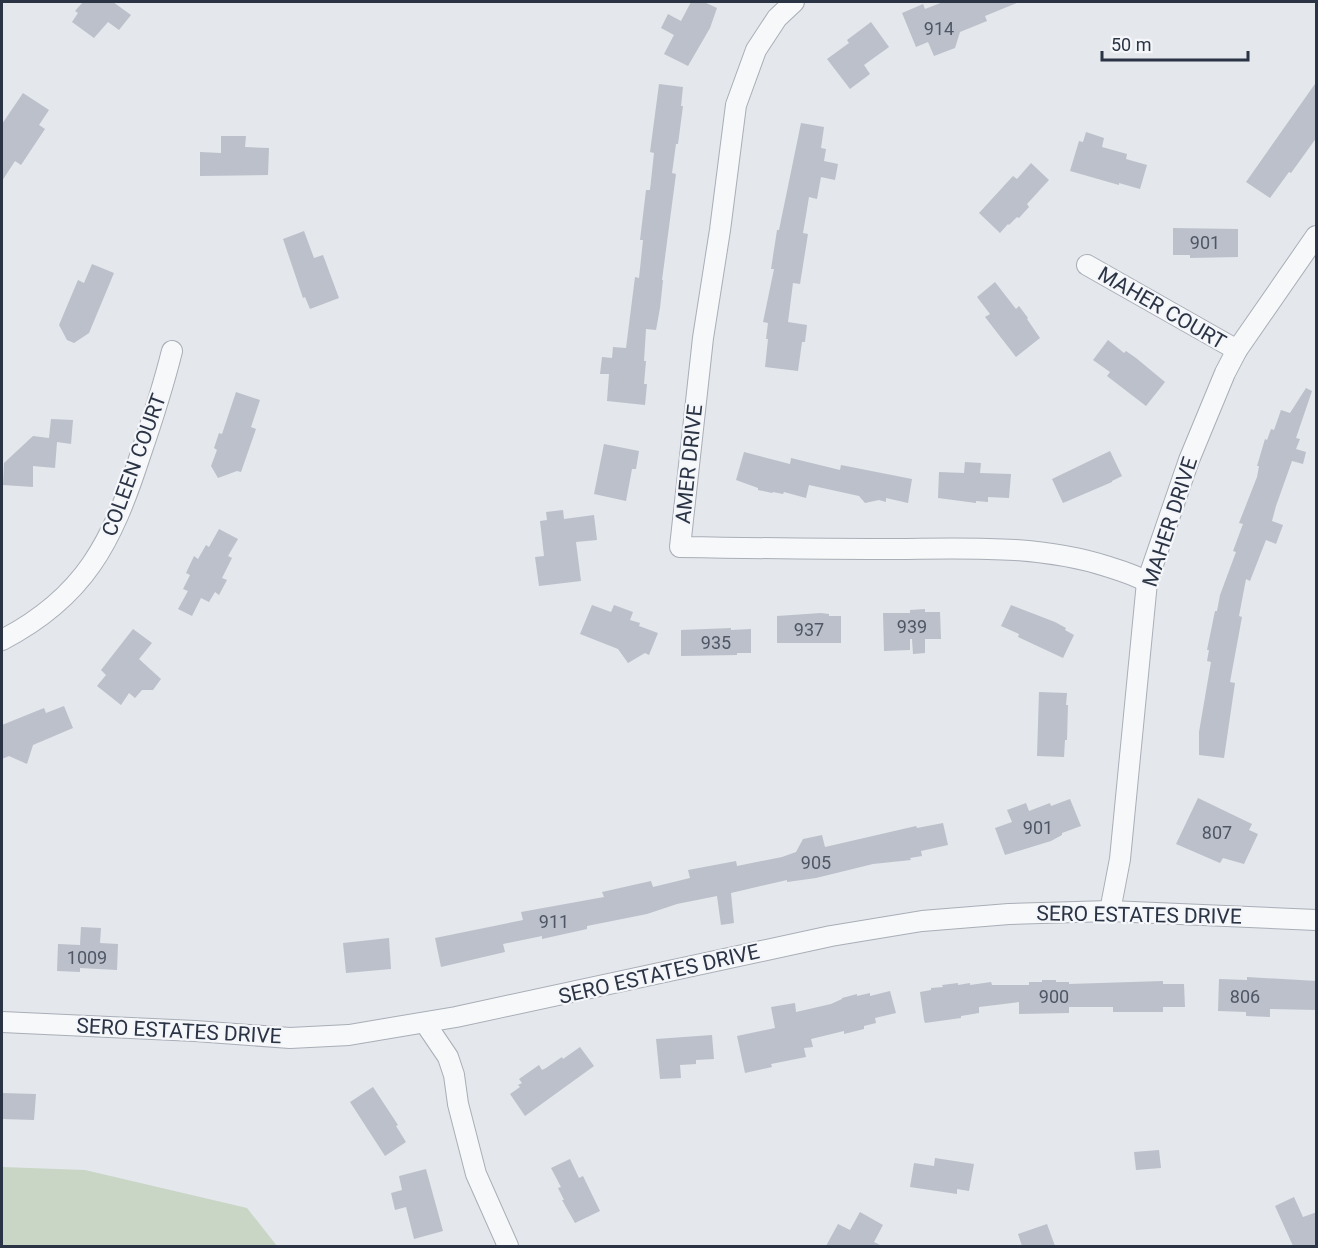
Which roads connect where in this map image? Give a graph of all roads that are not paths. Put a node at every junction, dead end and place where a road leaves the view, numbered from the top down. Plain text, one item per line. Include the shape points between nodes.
1 (795, 2) edge
2 (1317, 236) edge
3 (1087, 265) dead end
4 (1237, 350) junction
5 (172, 351) dead end
6 (1147, 582) junction
7 (2, 640) edge
8 (1110, 911) junction
9 (1317, 920) edge
10 (2, 1022) edge
11 (425, 1023) junction
12 (508, 1246) edge

1 - 6 street, AMER DRIVE via 777,18 756,50 736,105 703,338 680,547 985,548 1090,561
2 - 4 street, MAHER DRIVE
3 - 4 street, MAHER COURT
4 - 6 street, MAHER DRIVE via 1189,460
5 - 7 street, COLEEN COURT via 122,509 106,543 71,591 42,616
6 - 8 street, MAHER DRIVE via 1120,859
8 - 9 street, SERO ESTATES DRIVE
8 - 11 street, SERO ESTATES DRIVE via 966,917 842,934
10 - 11 street, SERO ESTATES DRIVE via 290,1038 349,1035
11 - 12 street via 448,1057 476,1174

